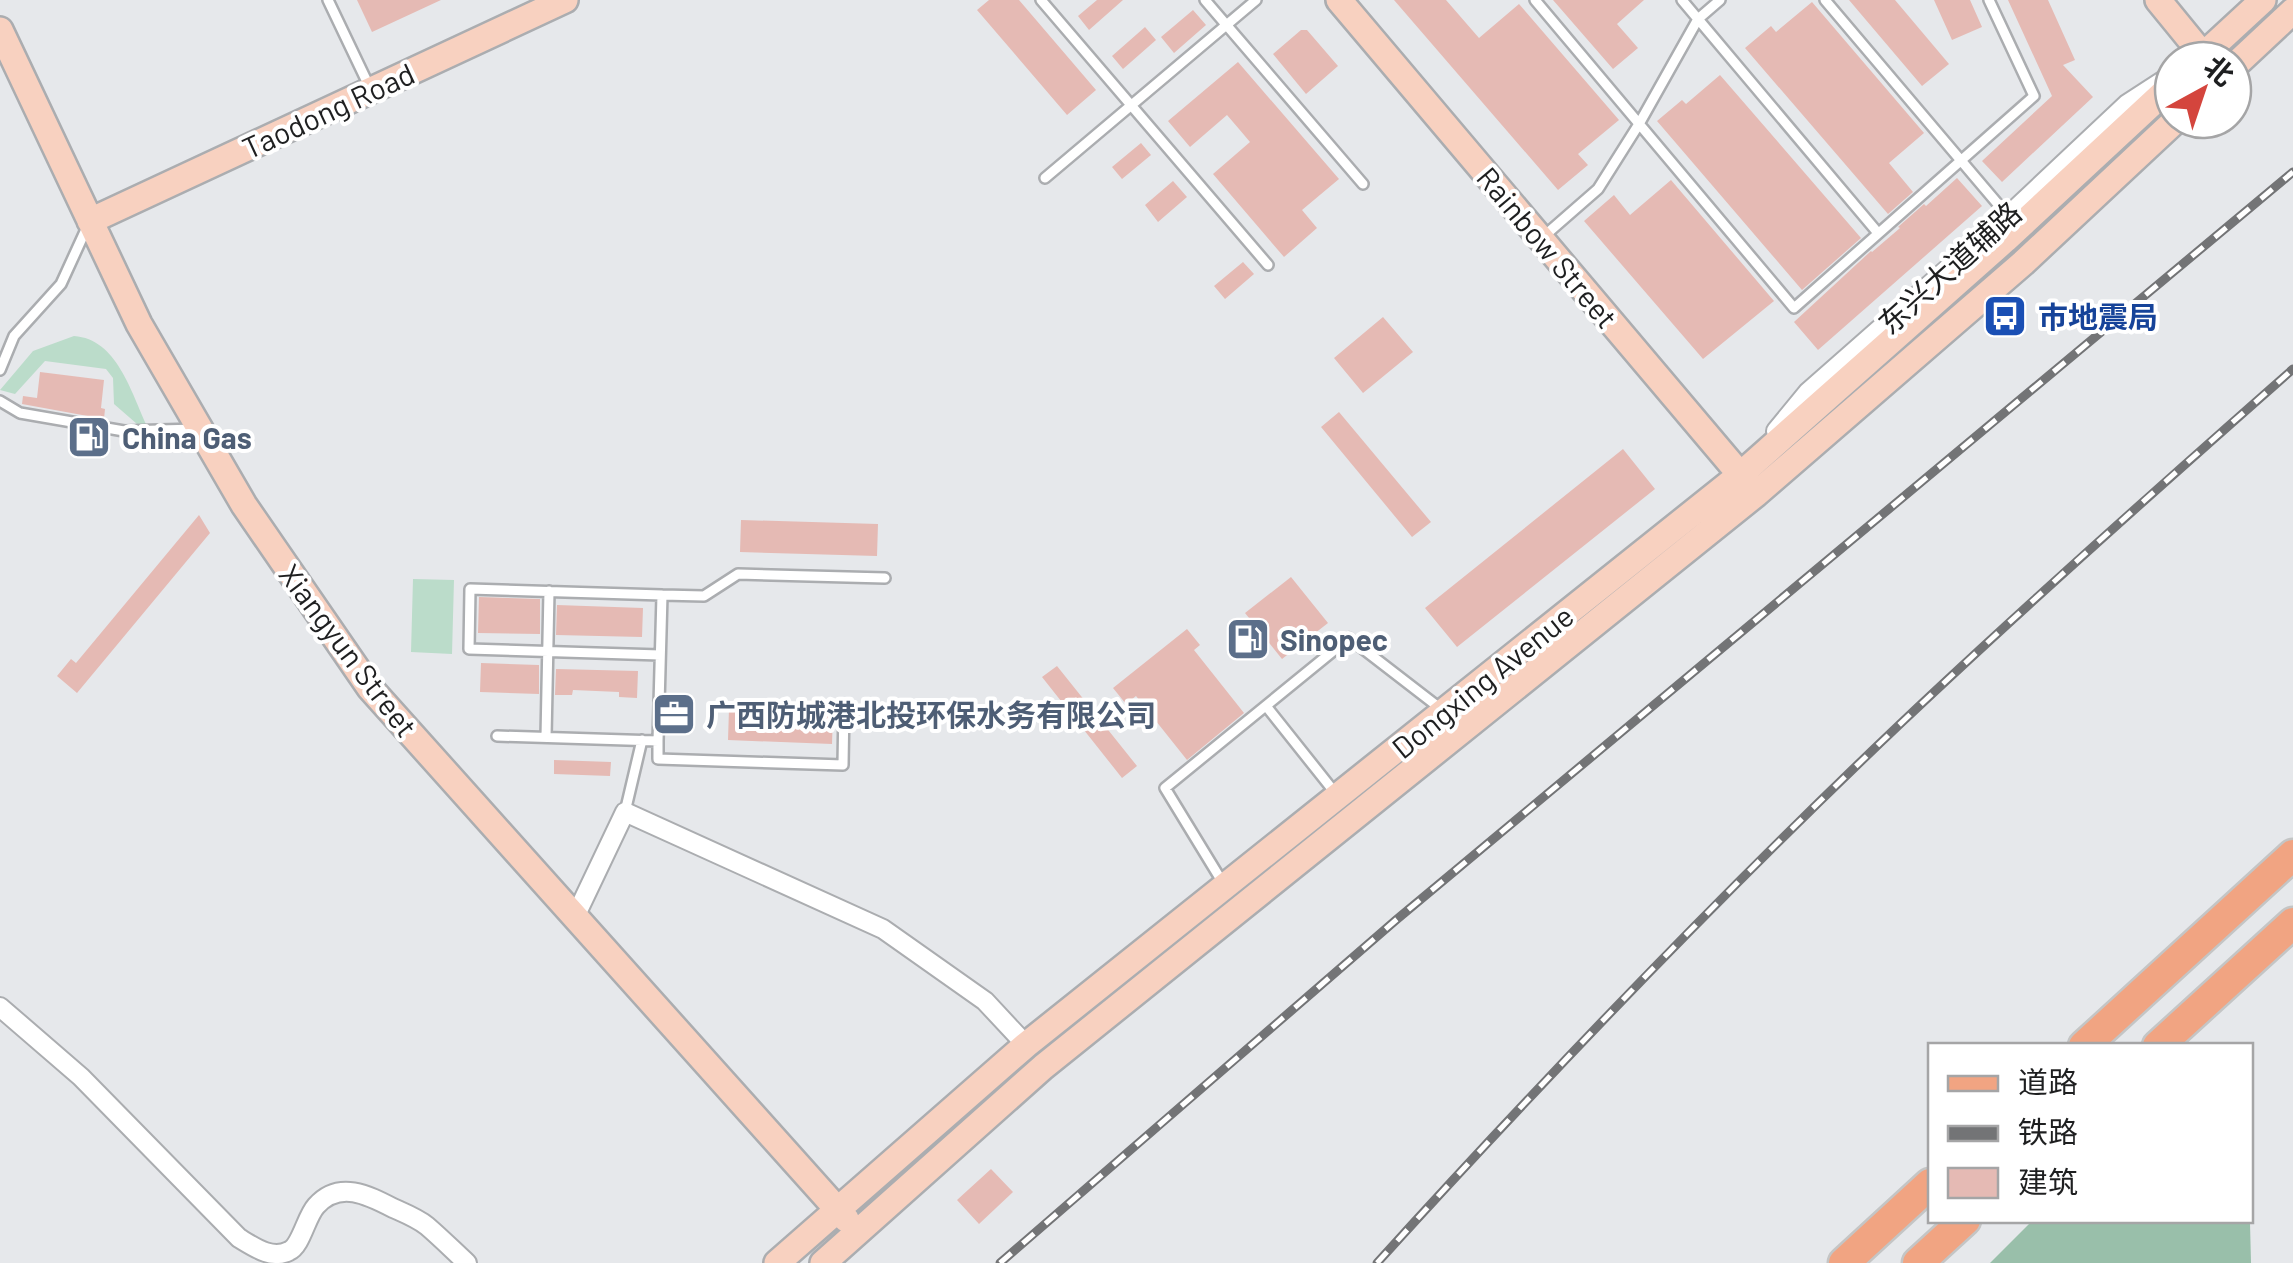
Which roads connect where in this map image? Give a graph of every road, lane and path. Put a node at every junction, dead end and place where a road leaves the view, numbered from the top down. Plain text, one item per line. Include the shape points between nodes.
1 (328, 0) edge
2 (566, 0) edge
3 (1041, 0) edge
4 (1205, 0) edge
5 (1256, 0) edge
6 (1340, 0) edge
7 (1535, 0) edge
8 (1682, 0) edge
9 (1720, 0) edge
10 (1826, 0) edge
11 (1989, 0) edge
12 (2158, 0) edge
13 (2264, 0) edge
14 (2293, 10) edge
15 (1698, 19) junction
16 (1227, 25) junction
17 (0, 30) edge
18 (2187, 40) edge
19 (2221, 40) edge
20 (2253, 47) edge
21 (2153, 88) edge
22 (371, 90) junction
23 (2153, 101) edge
24 (1131, 105) junction
25 (1639, 124) junction
26 (2155, 140) edge
27 (1961, 160) junction
28 (1045, 178) dead end
29 (1363, 184) dead end
30 (2008, 216) junction
31 (90, 221) junction
32 (1878, 233) junction
33 (1541, 239) junction
34 (1974, 257) junction
35 (1268, 265) dead end
36 (1906, 328) junction
37 (1871, 337) junction
38 (0, 370) edge
39 (0, 400) edge
40 (198, 429) junction
41 (1748, 484) junction
42 (885, 578) dead end
43 (550, 591) junction
44 (662, 594) junction
45 (548, 652) junction
46 (660, 655) junction
47 (844, 705) dead end
48 (1266, 706) junction
49 (1444, 711) junction
50 (497, 736) dead end
51 (546, 737) junction
52 (642, 740) junction
53 (658, 741) junction
54 (1338, 796) junction
55 (625, 812) junction
56 (2293, 855) edge
57 (1225, 886) junction
58 (575, 917) junction
59 (2293, 923) edge
60 (0, 1007) edge
61 (2087, 1043) edge
62 (2161, 1043) edge
63 (1026, 1046) junction
64 (1928, 1186) edge
65 (838, 1209) junction
66 (1962, 1223) edge
67 (858, 1232) junction
68 (467, 1263) edge
69 (777, 1263) edge
70 (823, 1263) edge
71 (1844, 1263) edge
72 (1918, 1263) edge

1 - 22 lane
2 - 22 main road, Taodong Road
3 - 24 lane
4 - 16 lane
5 - 16 lane
6 - 33 main road, Rainbow Street
7 - 25 lane
8 - 15 lane
9 - 15 lane
10 - 27 lane
11 - 27 lane via 2034,96
12 - 18 main road
13 - 19 main road
14 - 20 main road
15 - 25 lane
15 - 32 lane
16 - 24 lane
16 - 29 lane
17 - 31 main road, Xiangyun Street
21 - 30 street, 东兴大道辅路
22 - 31 main road, Taodong Road
23 - 34 main road, Dongxing Avenue
24 - 28 lane
24 - 35 lane
25 - 32 lane via 1794,308
25 - 33 lane via 1598,189
26 - 41 main road, Dongxing Avenue via 2023,263
27 - 30 lane
27 - 32 lane
30 - 34 street, 东兴大道辅路
31 - 38 lane via 61,284 14,336
31 - 40 main road, Xiangyun Street
33 - 41 main road, Rainbow Street
34 - 36 main road, Dongxing Avenue
34 - 37 street, 东兴大道辅路
36 - 37 street
36 - 41 main road, Dongxing Avenue
37 - 41 street, 东兴大道辅路 via 1808,392
39 - 40 lane via 20,413 124,432
40 - 58 main road, Xiangyun Street via 370,688
41 - 49 main road, Dongxing Avenue
41 - 67 main road, Dongxing Avenue via 1044,1067
42 - 44 lane via 738,574 704,596
43 - 44 lane
43 - 45 lane
43 - 45 lane via 470,589 469,649
44 - 46 lane
45 - 46 lane
45 - 51 lane
46 - 53 lane
47 - 53 lane via 843,765 658,759
48 - 49 lane via 1349,638
48 - 54 lane
48 - 57 lane via 1165,788
49 - 54 main road, Dongxing Avenue
50 - 51 lane
51 - 52 lane
52 - 53 lane
52 - 55 lane
54 - 57 main road, Dongxing Avenue
55 - 58 street
55 - 63 street via 883,929 985,1001
56 - 61 main road
57 - 63 main road, Dongxing Avenue
58 - 65 main road, Xiangyun Street
59 - 62 main road
60 - 68 street via 254,1247 288,1252 318,1204 338,1191 363,1192 424,1223
63 - 65 main road, Dongxing Avenue
64 - 71 main road
65 - 67 main road, Xiangyun Street
65 - 69 main road, Dongxing Avenue
66 - 72 main road
67 - 70 main road, Dongxing Avenue

